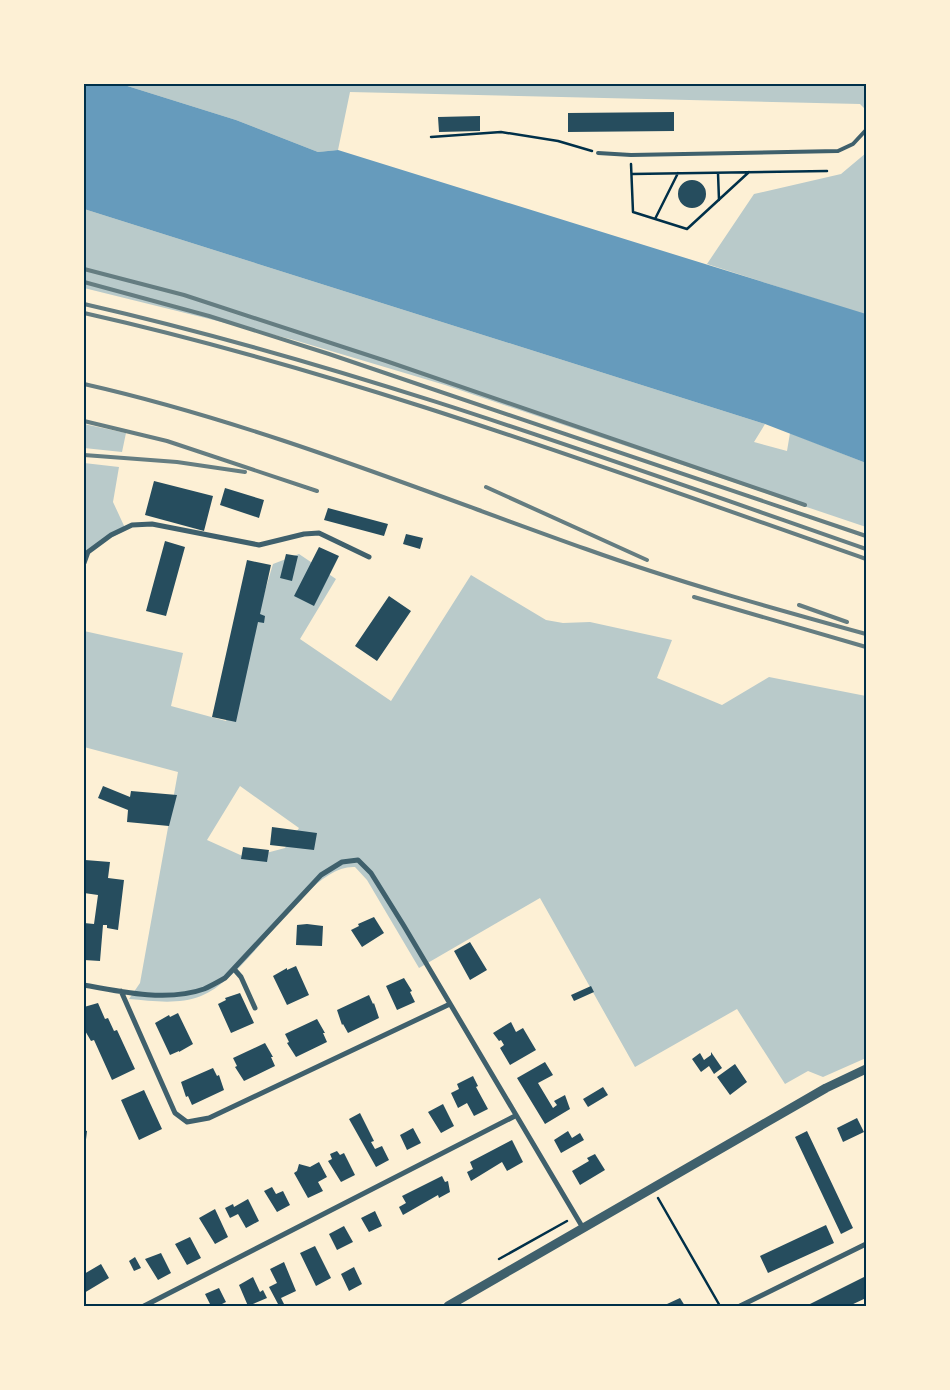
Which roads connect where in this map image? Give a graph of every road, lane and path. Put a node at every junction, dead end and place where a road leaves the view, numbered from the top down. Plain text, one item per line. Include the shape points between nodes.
1 (866, 130) edge
2 (431, 137) dead end
3 (598, 153) joint
4 (827, 170) dead end
5 (749, 172) junction
6 (678, 173) junction
7 (718, 173) junction
8 (718, 200) junction
9 (654, 219) junction
10 (368, 557) dead end
11 (84, 563) edge
12 (234, 969) junction
13 (84, 985) edge
14 (121, 991) junction
15 (450, 1004) junction
16 (256, 1008) dead end
17 (866, 1069) edge
18 (515, 1116) junction
19 (658, 1198) dead end
20 (567, 1222) dead end
21 (583, 1228) junction
22 (866, 1244) edge
23 (499, 1259) dead end
24 (144, 1306) edge
25 (448, 1306) edge
26 (720, 1306) edge
27 (740, 1306) edge

1 - 3 lane via 853,144 838,150
2 - 3 path via 500,132 558,141
4 - 5 path
5 - 7 path
5 - 8 path
6 - 7 path
6 - 9 path
6 - 9 path via 632,174 633,212
7 - 8 path
8 - 9 path via 687,229
10 - 11 street via 319,533 259,545 152,524 132,525 111,535 88,552
12 - 14 street via 206,989 187,994
12 - 15 street via 321,875 342,862 358,860 371,872
12 - 16 street
13 - 14 street
14 - 15 street via 175,1113 187,1122 208,1118
15 - 18 street
17 - 21 street via 826,1088
18 - 21 street
18 - 24 street
19 - 26 path
20 - 23 path
21 - 25 street
22 - 27 street

